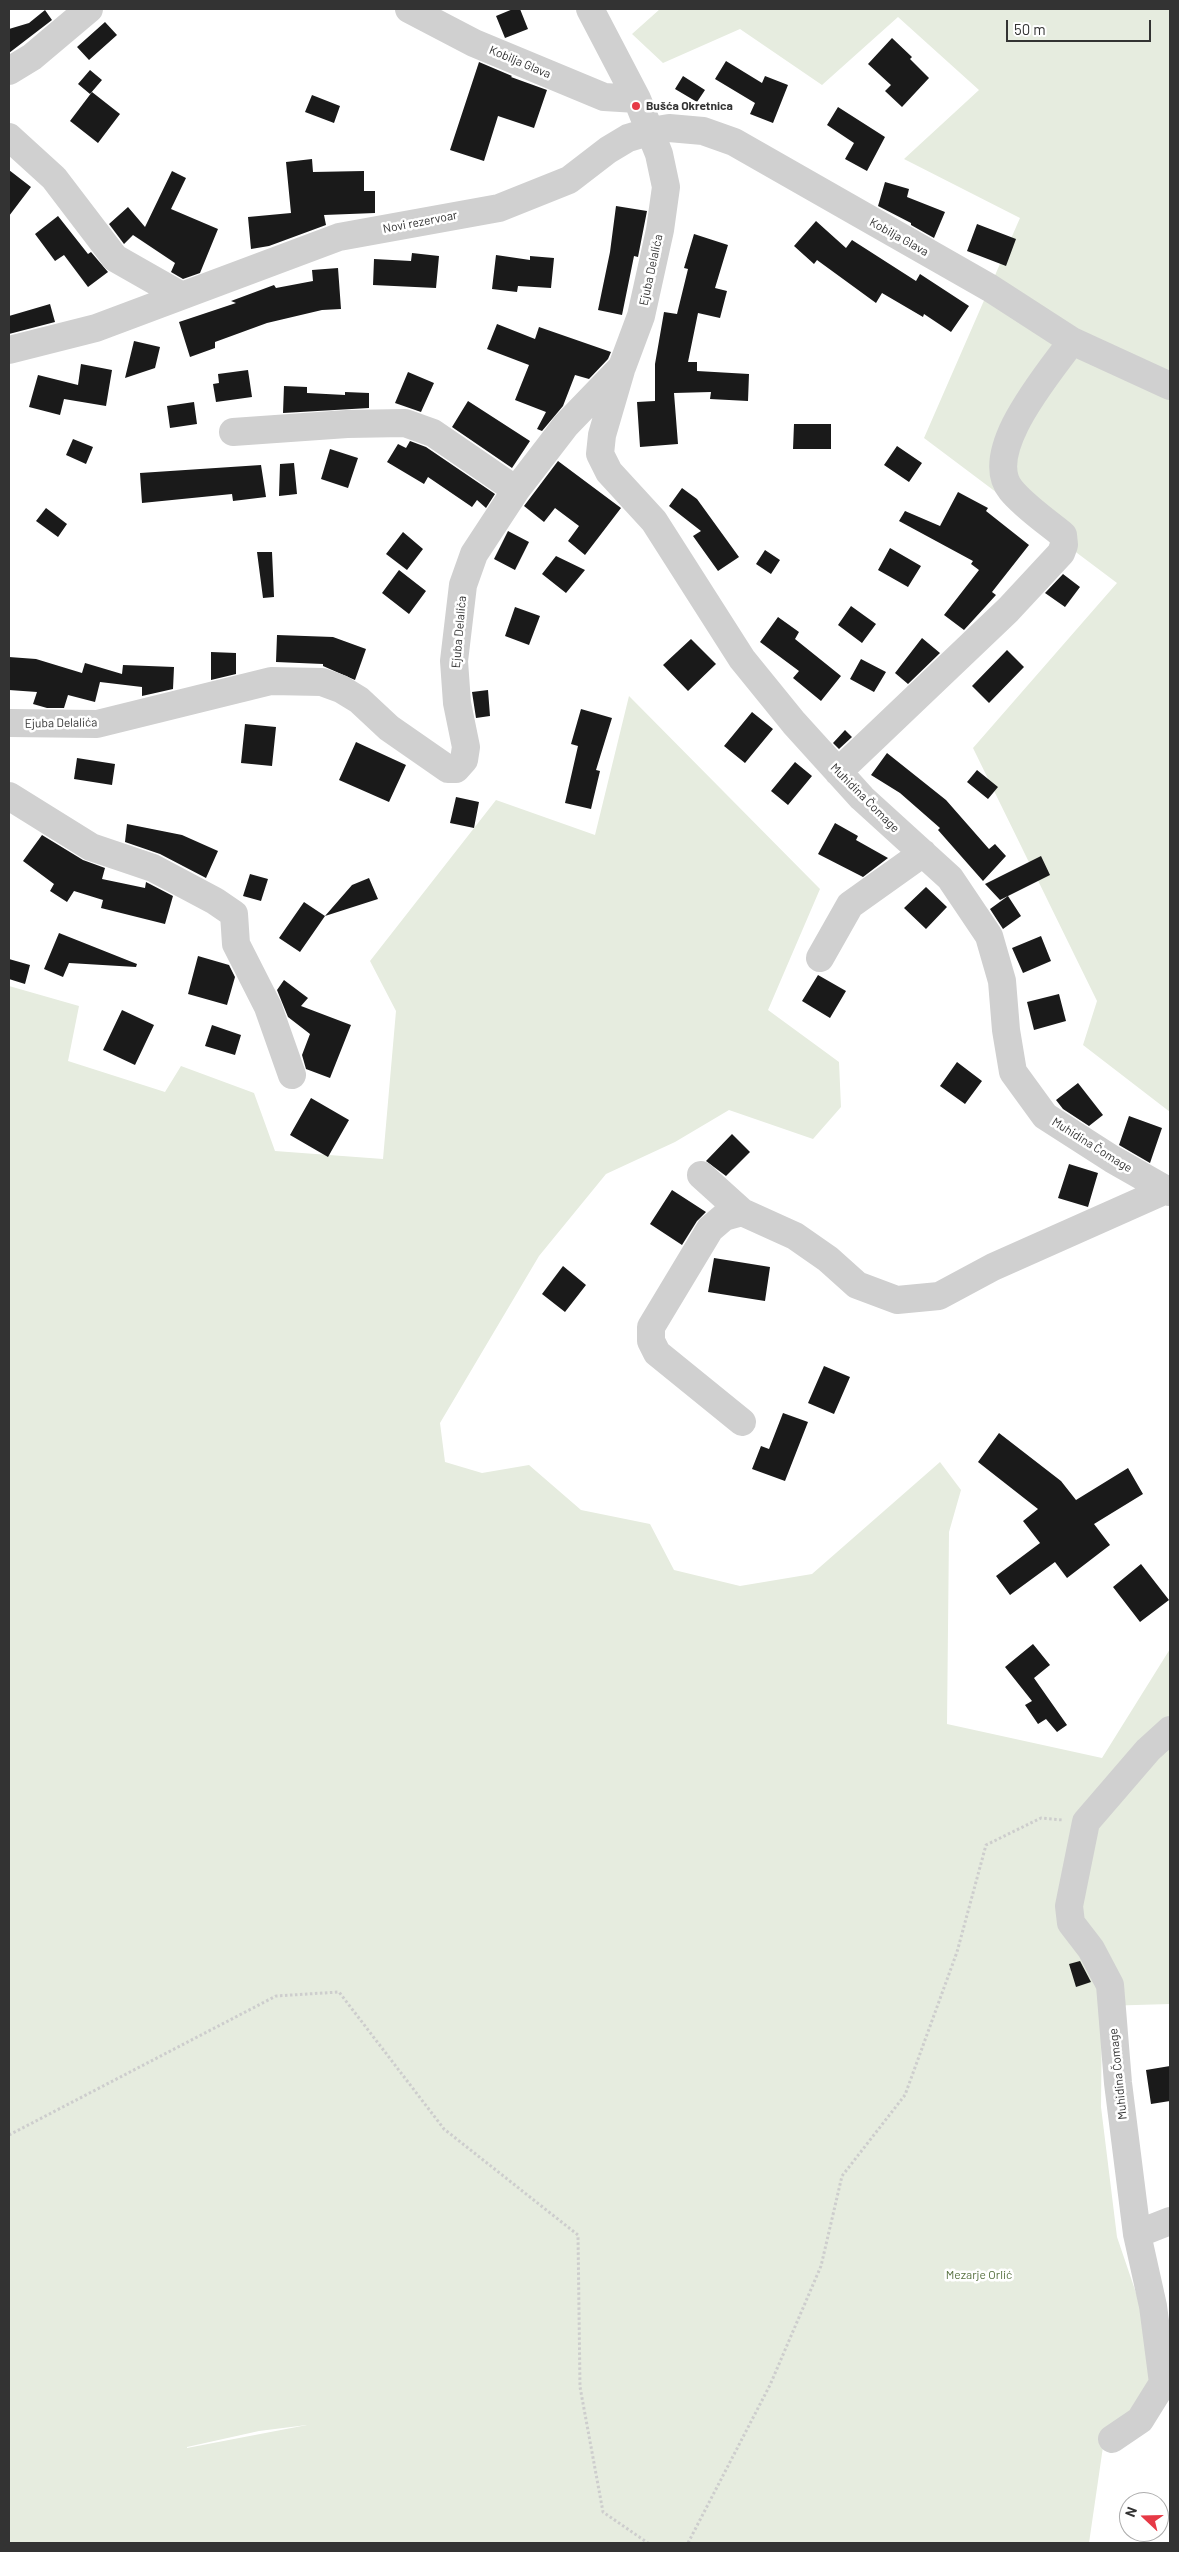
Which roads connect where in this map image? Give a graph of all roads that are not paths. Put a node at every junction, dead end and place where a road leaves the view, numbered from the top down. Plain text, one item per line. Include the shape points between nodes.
1 (89, 9) edge
2 (409, 9) edge
3 (592, 10) edge
4 (9, 71) edge
5 (638, 99) junction
6 (651, 131) junction
7 (9, 137) edge
8 (180, 295) junction
9 (1072, 341) junction
10 (9, 350) edge
11 (622, 367) junction
12 (1170, 386) edge
13 (233, 432) dead end
14 (516, 490) junction
15 (9, 723) edge
16 (838, 772) junction
17 (9, 796) edge
18 (923, 853) junction
19 (820, 958) dead end
20 (292, 1075) dead end
21 (701, 1174) dead end
22 (1168, 1191) edge
23 (742, 1212) junction
24 (742, 1422) dead end
25 (1170, 1730) edge
26 (1170, 2221) edge
27 (1137, 2234) junction
28 (1112, 2439) dead end

1 - 4 street
2 - 5 street, Kobilja Glava via 474,43 604,97
3 - 5 street
5 - 6 street
6 - 8 street, Novi rezervoar via 628,138 569,180 499,208 339,237
6 - 9 street, Kobilja Glava via 669,128 703,131 734,142 990,288
6 - 11 street, Ejuba Delalića via 660,154 666,187 641,316
7 - 8 street via 54,178 115,258
8 - 10 street, Novi rezervoar via 96,328
9 - 12 street, Kobilja Glava
9 - 16 street via 1021,413 1008,439 1002,463 1010,489 1063,536 1061,553 1008,610
11 - 14 street, Ejuba Delalića via 566,425
11 - 16 street, Muhidina Čomage via 602,435 600,454 609,472 654,521 742,659
13 - 14 street via 347,424 405,424 433,433
14 - 15 street, Ejuba Delalića via 474,554 463,586 454,661 457,703 466,747 464,760 456,769 448,769 436,762 389,728 358,700 322,682 271,681 97,724
16 - 18 street, Muhidina Čomage
17 - 20 street via 91,847 153,868 234,914 236,944 268,1007
18 - 19 street via 850,905
18 - 22 street, Muhidina Čomage via 950,878 989,936 1002,981 1013,1072 1045,1116
21 - 23 street
22 - 23 street via 992,1267 939,1296 897,1300 857,1285 795,1236
23 - 24 street via 724,1217 710,1229 652,1327 651,1341 657,1353
25 - 27 street, Muhidina Čomage via 1148,1750 1086,1822 1069,1906 1071,1923 1092,1949 1110,1985 1118,2083
26 - 27 street
27 - 28 street, Muhidina Čomage via 1153,2306 1162,2383 1140,2420

